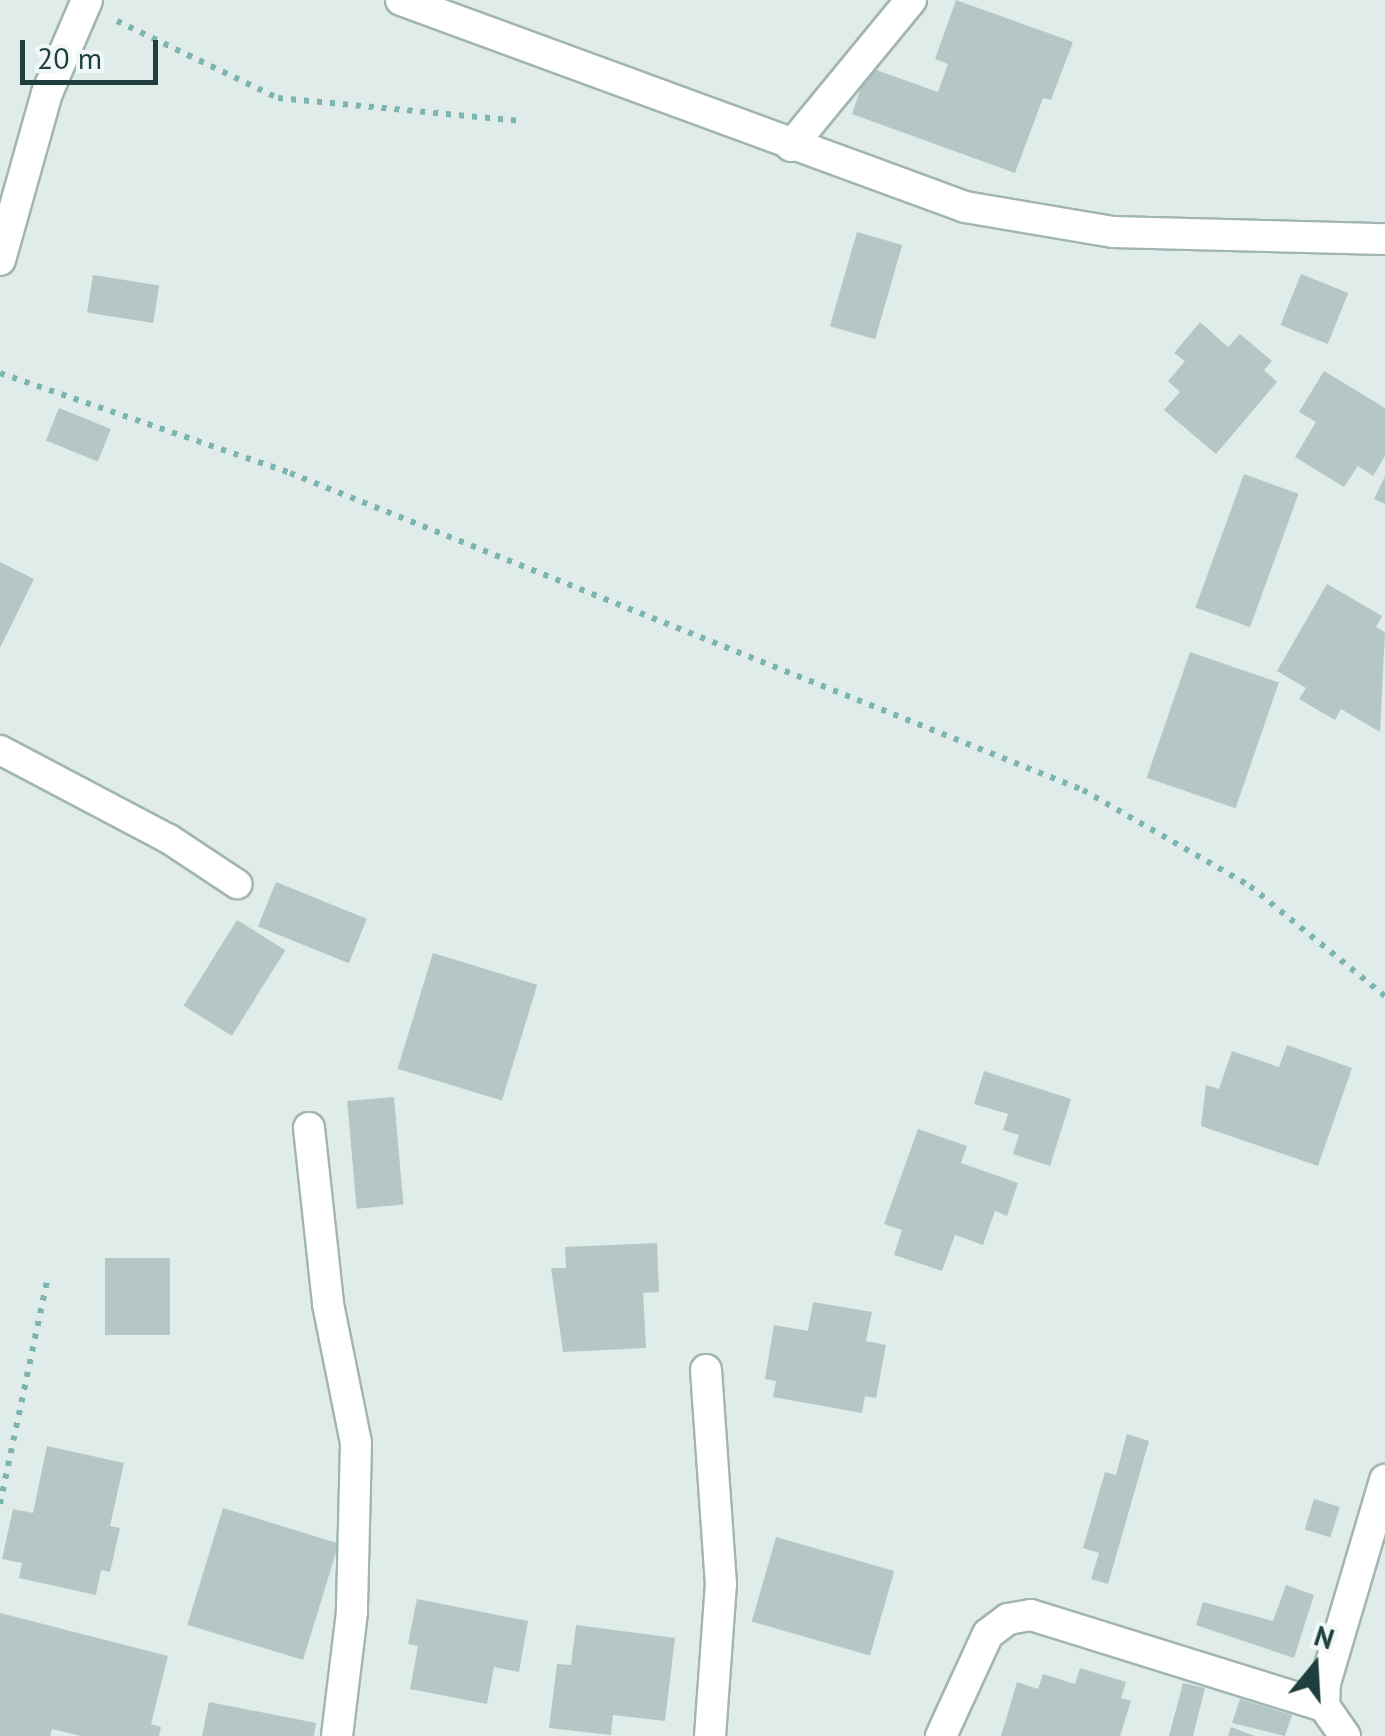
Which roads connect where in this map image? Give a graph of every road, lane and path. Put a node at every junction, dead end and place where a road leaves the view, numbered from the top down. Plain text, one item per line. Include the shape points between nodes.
1 (401, 0) edge
2 (911, 0) edge
3 (86, 2) edge
4 (522, 122) dead end
5 (791, 146) junction
6 (1385, 239) edge
7 (0, 260) edge
8 (0, 373) edge
9 (0, 750) edge
10 (237, 884) dead end
11 (1385, 996) edge
12 (308, 1128) dead end
13 (48, 1277) dead end
14 (706, 1370) dead end
15 (1385, 1480) edge
16 (0, 1504) edge
17 (1324, 1706) junction
18 (337, 1736) edge
19 (710, 1736) edge
20 (941, 1736) edge
21 (1345, 1736) edge

1 - 5 street
2 - 5 street
3 - 4 path via 278,98
3 - 7 street via 47,93
5 - 6 street via 966,207 1113,232
8 - 11 path via 308,480 1083,790 1250,886
9 - 10 lane via 169,839
12 - 18 street via 328,1304 356,1442 352,1612
13 - 16 path
14 - 19 street via 721,1582
15 - 17 street
17 - 20 street via 1031,1615 1008,1619 988,1634
17 - 21 street

